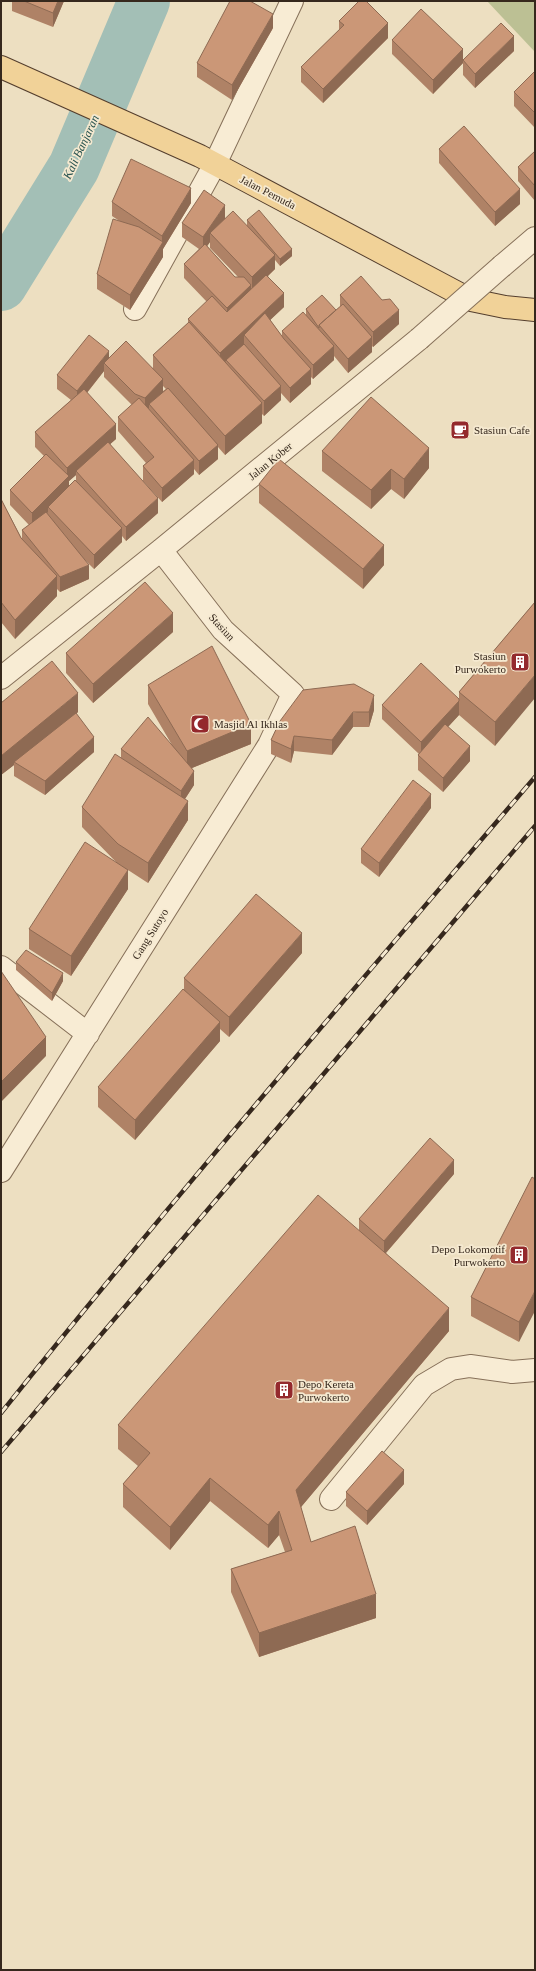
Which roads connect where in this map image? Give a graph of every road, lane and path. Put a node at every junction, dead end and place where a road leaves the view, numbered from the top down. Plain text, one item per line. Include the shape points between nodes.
1 (292, 1) edge
2 (4, 71) edge
3 (207, 160) junction
4 (535, 238) edge
5 (135, 309) dead end
6 (535, 310) edge
7 (161, 550) junction
8 (1, 678) edge
9 (293, 694) joint
10 (1, 967) edge
11 (88, 1034) junction
12 (1, 1171) edge
13 (535, 1370) edge
14 (331, 1499) dead end

1 - 3 street
2 - 3 main road, Jalan Pemuda
3 - 5 street
3 - 6 main road, Jalan Pemuda via 471,300
4 - 7 street, Jalan Kober, bridge via 419,339
7 - 8 street, Jalan Kober
7 - 9 street, Stasiun via 223,630
9 - 11 street, Gang Sutoyo via 269,745
10 - 11 street
11 - 12 street, Gang Sutoyo
13 - 14 street via 512,1372 470,1366 451,1369 424,1385

